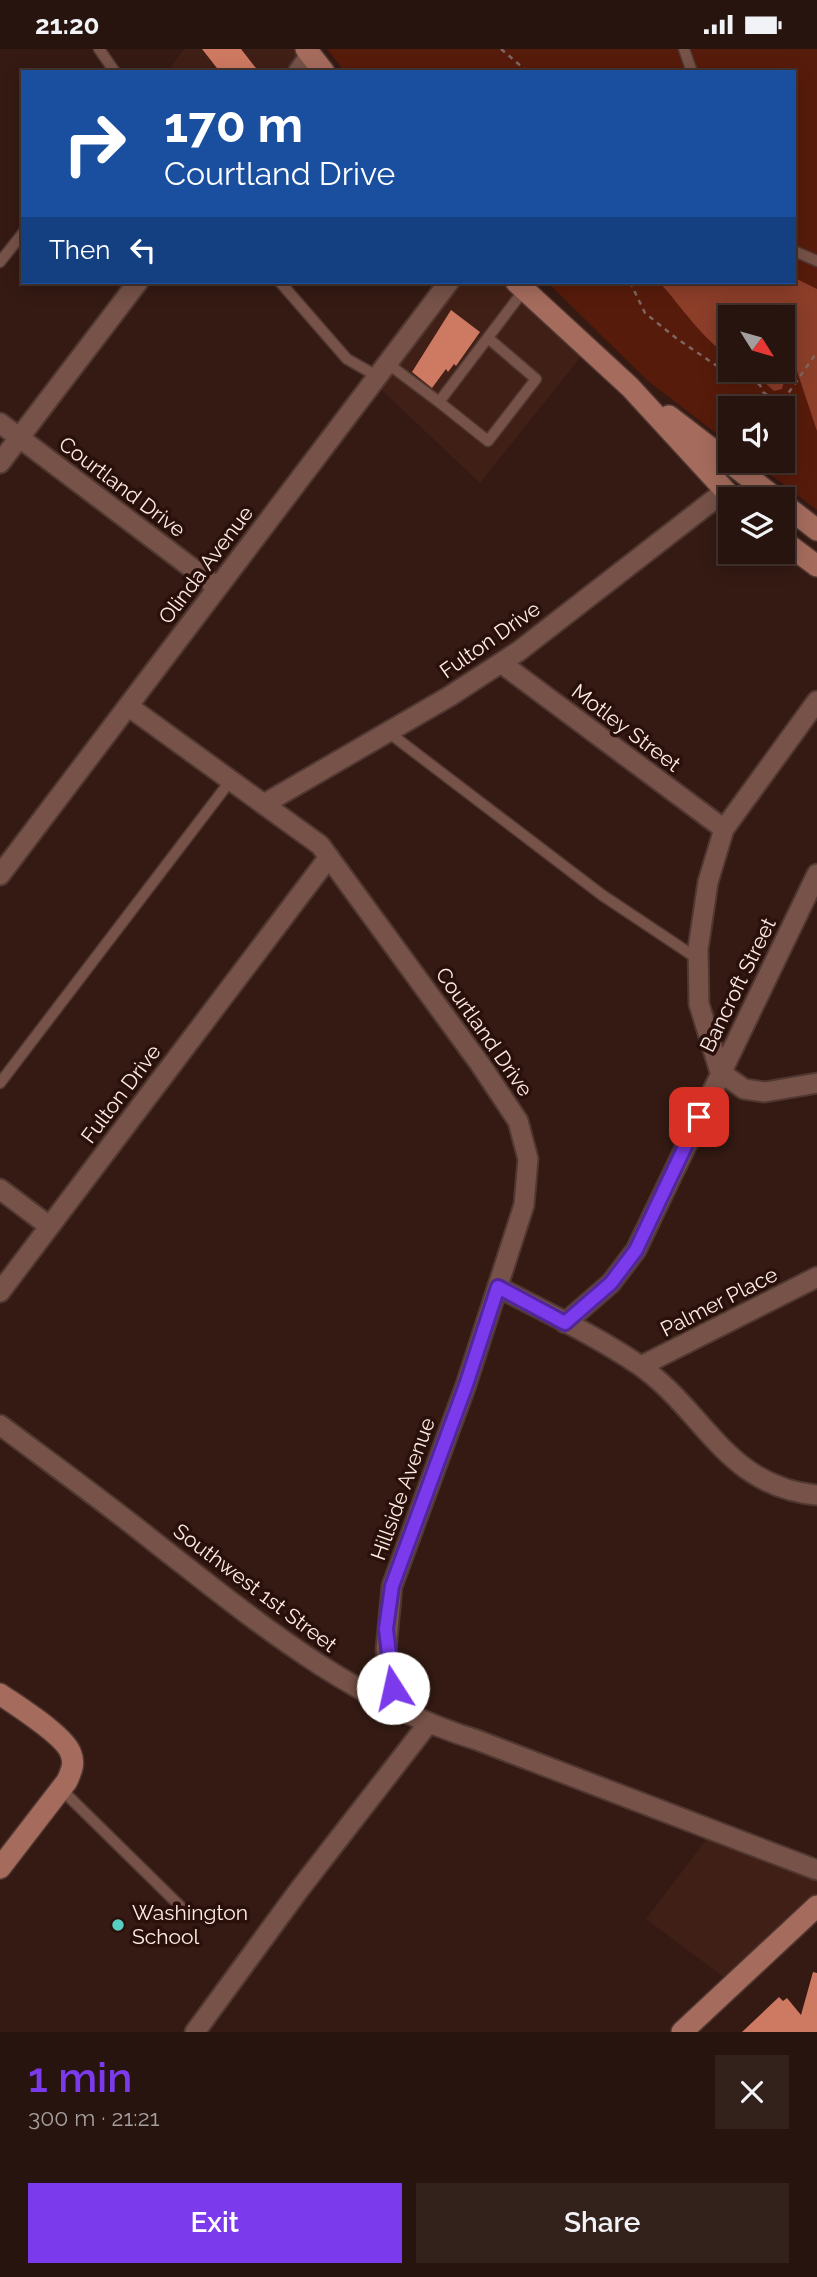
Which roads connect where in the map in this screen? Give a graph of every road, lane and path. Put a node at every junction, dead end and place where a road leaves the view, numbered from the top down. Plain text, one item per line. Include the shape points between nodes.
1 (99, 49) edge
2 (501, 49) edge
3 (684, 49) edge
4 (115, 70) edge
5 (526, 70) edge
6 (691, 70) edge
7 (21, 236) edge
8 (796, 252) edge
9 (817, 261) edge
10 (0, 262) edge
11 (136, 284) edge
12 (282, 284) edge
13 (447, 284) edge
14 (631, 284) edge
15 (520, 286) edge
16 (488, 338) junction
17 (817, 352) edge
18 (382, 370) junction
19 (631, 387) junction
20 (439, 402) junction
21 (0, 423) edge
22 (19, 438) junction
23 (0, 463) edge
24 (722, 487) edge
25 (761, 487) edge
26 (718, 503) edge
27 (795, 513) edge
28 (817, 530) edge
29 (795, 550) edge
30 (817, 566) edge
31 (217, 587) junction
32 (501, 663) junction
33 (817, 701) edge
34 (128, 705) junction
35 (388, 732) junction
36 (231, 780) junction
37 (264, 804) junction
38 (724, 829) junction
39 (329, 857) junction
40 (817, 874) edge
41 (0, 875) edge
42 (698, 959) junction
43 (720, 1072) junction
44 (0, 1083) edge
45 (817, 1083) edge
46 (0, 1189) edge
47 (49, 1227) junction
48 (817, 1277) edge
49 (498, 1287) junction
50 (0, 1292) edge
51 (565, 1323) junction
52 (641, 1366) junction
53 (0, 1425) edge
54 (817, 1495) edge
55 (0, 1694) edge
56 (400, 1711) junction
57 (427, 1725) junction
58 (61, 1790) junction
59 (0, 1868) edge
60 (817, 1870) edge
61 (817, 1906) edge
62 (181, 1907) dead end
63 (195, 2032) edge
64 (682, 2032) edge

1 - 4 lane
2 - 5 path
3 - 6 lane
7 - 10 lane
8 - 9 lane
11 - 22 street
12 - 18 lane via 347,359
13 - 18 street, Olinda Avenue
14 - 17 path via 646,313 676,338 739,381 760,385 773,399 787,395
15 - 16 lane
15 - 19 main road
16 - 20 lane
16 - 20 lane via 536,379 520,400 488,441
18 - 20 lane
18 - 31 street, Olinda Avenue
19 - 24 main road
19 - 25 main road
21 - 22 street, Courtland Drive
22 - 23 street
22 - 31 street, Courtland Drive
26 - 32 street, Fulton Drive
27 - 28 main road
29 - 30 main road
31 - 34 street, Olinda Avenue
32 - 35 street, Fulton Drive
32 - 38 street, Motley Street
33 - 38 street
34 - 36 street, Courtland Drive
34 - 41 street, Olinda Avenue
35 - 37 street, Fulton Drive
35 - 42 lane via 602,895
36 - 37 street, Courtland Drive
36 - 44 lane
37 - 39 street, Courtland Drive via 320,845
38 - 42 street via 701,916
39 - 47 street, Fulton Drive
39 - 49 street, Courtland Drive via 517,1121 528,1159 528,1186
40 - 43 street, Bancroft Street
42 - 43 street via 699,1004
43 - 45 street via 744,1089 765,1093
43 - 51 street, Bancroft Street via 636,1250 611,1283
46 - 47 street
47 - 50 street, Fulton Drive
48 - 52 street, Palmer Place
49 - 51 street
49 - 56 street, Hillside Avenue via 392,1586 386,1650
51 - 52 street
52 - 54 street via 716,1444 761,1480 790,1493
53 - 56 street, Southwest 1st Street via 253,1619 352,1687
55 - 58 main road via 71,1753 73,1768
56 - 57 street, Southwest 1st Street
57 - 60 street, Southwest 1st Street
57 - 63 street
58 - 59 main road
58 - 62 lane
61 - 64 main road

